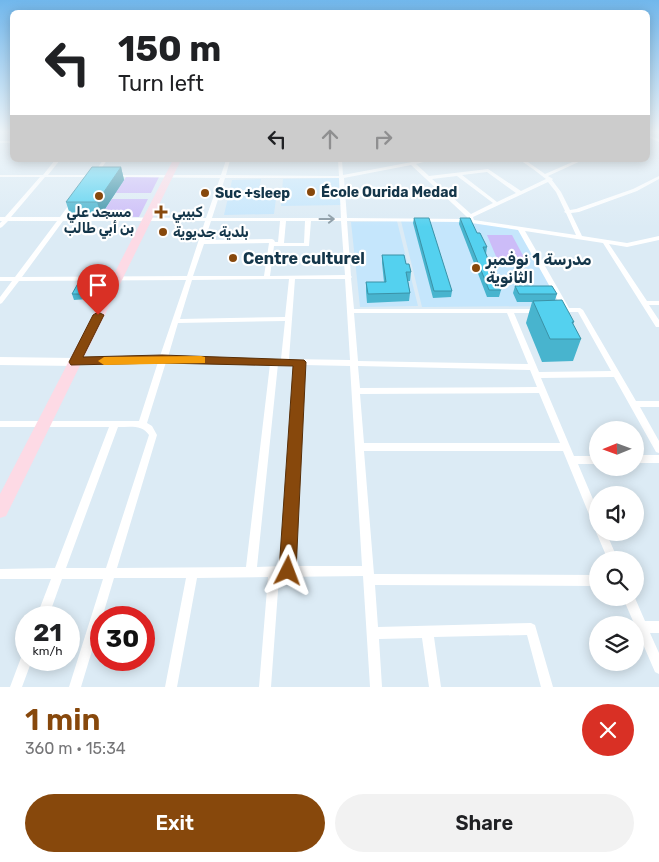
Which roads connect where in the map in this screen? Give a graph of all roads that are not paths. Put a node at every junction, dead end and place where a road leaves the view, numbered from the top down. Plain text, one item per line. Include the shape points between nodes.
1 (56, 163) edge
2 (103, 163) edge
3 (176, 163) edge
4 (227, 163) edge
5 (340, 163) edge
6 (412, 163) joint
7 (527, 163) edge
8 (574, 163) edge
9 (458, 174) junction
10 (0, 176) edge
11 (45, 176) junction
12 (94, 176) junction
13 (170, 176) junction
14 (222, 177) junction
15 (341, 177) junction
16 (549, 177) junction
17 (659, 177) edge
18 (428, 178) junction
19 (88, 183) edge
20 (520, 193) junction
21 (78, 197) edge
22 (497, 204) junction
23 (567, 212) junction
24 (61, 219) junction
25 (148, 219) junction
26 (208, 219) junction
27 (283, 219) junction
28 (308, 219) junction
29 (345, 219) junction
30 (470, 219) junction
31 (2, 222) edge
32 (520, 228) junction
33 (578, 236) junction
34 (658, 240) edge
35 (201, 242) junction
36 (605, 242) junction
37 (272, 244) junction
38 (281, 244) junction
39 (292, 277) junction
40 (349, 277) junction
41 (112, 278) junction
42 (189, 278) junction
43 (267, 278) junction
44 (0, 279) edge
45 (17, 279) junction
46 (0, 302) edge
47 (644, 303) junction
48 (659, 303) edge
49 (567, 310) junction
50 (351, 312) junction
51 (510, 312) junction
52 (288, 319) junction
53 (175, 320) junction
54 (659, 325) edge
55 (162, 359) junction
56 (0, 361) edge
57 (75, 362) junction
58 (274, 362) junction
59 (285, 362) junction
60 (300, 362) junction
61 (355, 363) junction
62 (534, 371) junction
63 (617, 374) junction
64 (542, 390) junction
65 (357, 391) junction
66 (634, 404) junction
67 (659, 404) edge
68 (0, 424) edge
69 (45, 424) junction
70 (115, 424) junction
71 (142, 424) junction
72 (360, 447) junction
73 (565, 447) junction
74 (659, 449) edge
75 (659, 458) edge
76 (644, 459) edge
77 (571, 460) junction
78 (589, 460) edge
79 (589, 503) edge
80 (0, 511) edge
81 (288, 571) junction
82 (193, 572) junction
83 (251, 572) junction
84 (274, 572) junction
85 (59, 573) junction
86 (110, 573) junction
87 (0, 574) edge
88 (369, 575) junction
89 (589, 581) edge
90 (47, 606) edge
91 (644, 627) edge
92 (659, 627) edge
93 (427, 632) junction
94 (644, 632) edge
95 (373, 633) junction
96 (659, 668) edge
97 (22, 671) edge
98 (16, 687) edge
99 (75, 687) edge
100 (171, 687) edge
101 (265, 687) edge
102 (376, 687) edge
103 (435, 687) edge
104 (546, 687) edge

1 - 11 street
2 - 12 street
3 - 13 main road
4 - 14 street
5 - 15 street
6 - 15 street
6 - 18 street
7 - 16 street
8 - 16 street
9 - 18 street
9 - 20 street via 488,170
9 - 22 street
10 - 11 street
11 - 12 street
11 - 31 street
12 - 13 street
12 - 19 street
13 - 14 street
13 - 25 main road
14 - 15 street
14 - 26 street
15 - 29 street
16 - 20 street
16 - 23 street via 557,187
17 - 23 street via 635,190
18 - 30 street
20 - 22 street
21 - 24 street
22 - 30 street
23 - 33 street
24 - 25 street
24 - 31 street
24 - 45 street
25 - 26 street
25 - 41 main road
26 - 27 street
26 - 35 street
27 - 28 street
27 - 38 street
28 -> 29 street
28 - 38 street via 307,245
29 - 30 street
29 - 40 street
30 - 32 street
32 - 33 street
32 - 49 street
33 - 36 street
34 - 36 street via 627,245
35 - 37 street via 272,241
35 - 42 street
36 - 47 street
37 - 38 street
37 - 43 street
39 - 40 street
39 - 43 street
39 - 52 street
40 - 50 street
41 - 42 street
41 - 45 street
41 - 57 main road via 106,299
42 - 43 street
42 - 53 street
44 - 45 street
45 - 46 street
47 - 48 street
47 - 54 street
49 - 51 street
49 - 63 street via 580,310
50 - 51 street
50 - 61 street
51 - 62 street
52 - 53 street
52 - 59 street
53 - 55 street
55 - 57 street
55 - 58 street
55 - 71 street
56 - 57 main road
57 - 69 main road
58 - 59 street
58 - 83 street
59 - 60 street
60 - 61 street
60 - 81 street
61 - 62 street
61 - 65 street
62 - 63 street
62 - 64 street
63 - 66 street
64 - 65 street
64 - 73 street
65 - 72 street
66 - 67 street
66 - 74 street
68 - 69 street
69 - 70 street
69 - 80 main road
70 - 71 street
70 - 85 street
71 - 86 street via 153,435
72 - 73 street
72 - 88 street
73 - 77 street
75 - 76 street
77 - 78 street
77 - 79 street
81 - 84 street
81 - 88 street
82 - 83 street
82 - 86 street
82 - 100 street
83 - 84 street
84 - 101 street
85 - 86 street
85 - 87 street
85 - 90 street
86 - 99 street
88 - 89 street
88 - 95 street
91 - 92 street
93 - 95 street
93 - 103 street
93 - 104 street via 531,629
94 - 96 street
95 - 102 street
97 - 98 street

